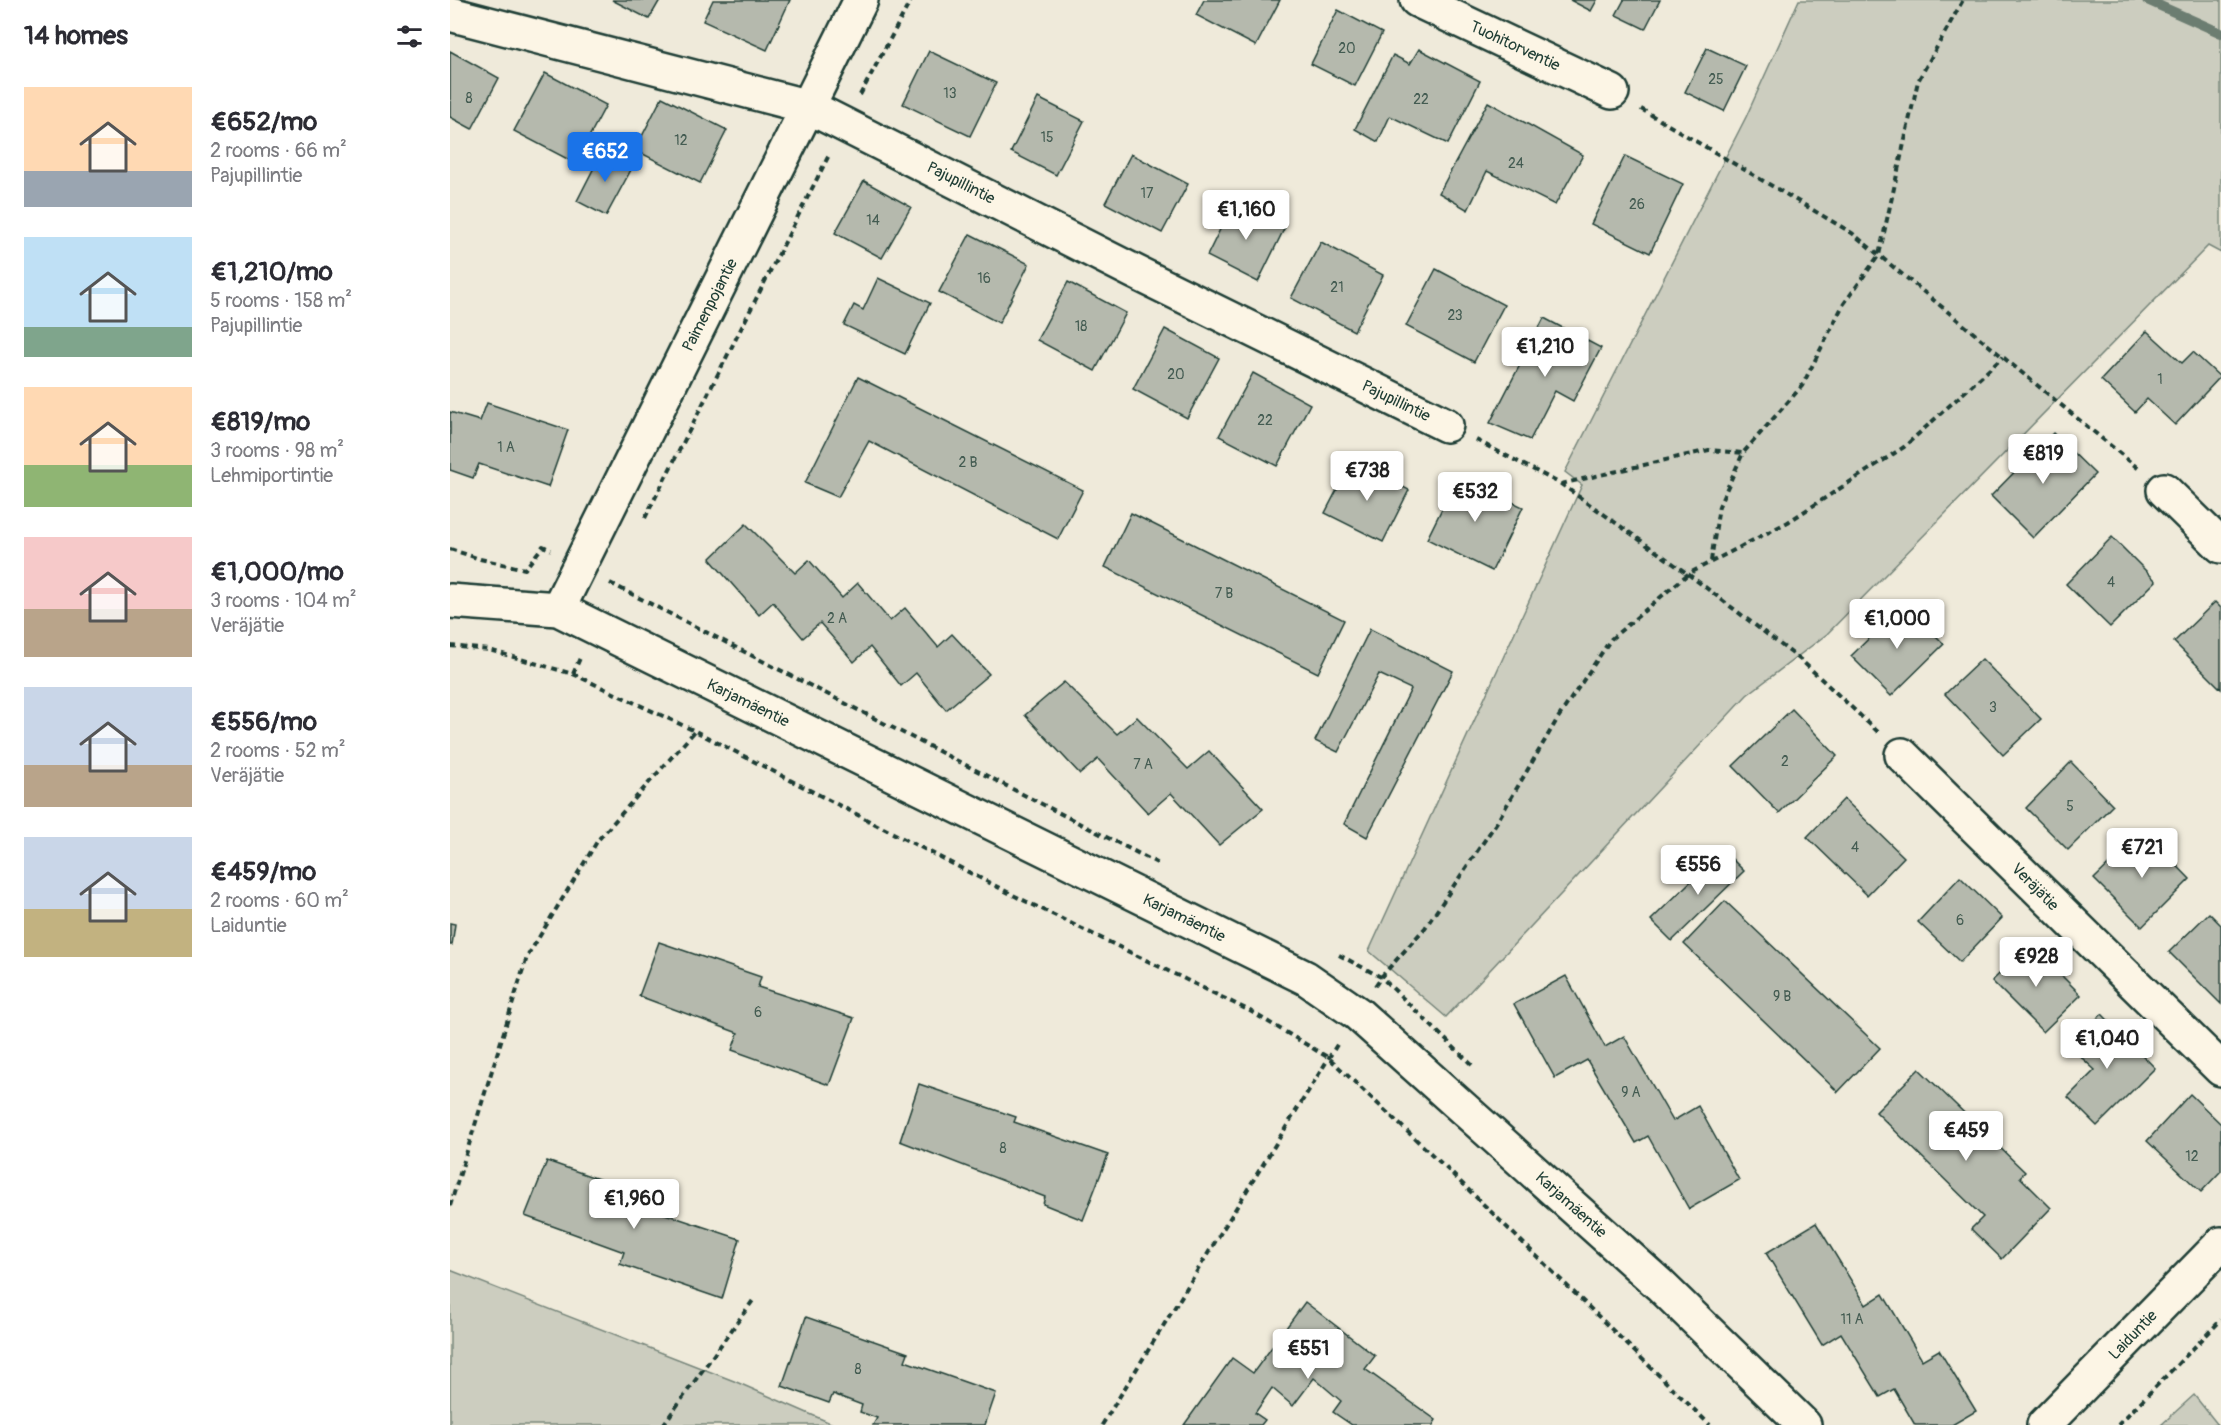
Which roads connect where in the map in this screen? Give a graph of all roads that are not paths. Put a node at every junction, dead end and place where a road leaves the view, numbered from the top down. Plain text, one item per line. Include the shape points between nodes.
1 (861, 0) edge
2 (1417, 0) edge
3 (450, 14) edge
4 (1612, 92) road end
5 (809, 106) junction
6 (1446, 425) road end
7 (2164, 490) road end
8 (2221, 546) edge
9 (450, 601) edge
10 (558, 609) junction
11 (1902, 755) road end
12 (2221, 1069) edge
13 (2221, 1244) edge
14 (1804, 1425) edge
15 (2044, 1425) edge

1 - 5 street, Paimenpojantie
2 - 4 street, Tuohitorventie
3 - 5 street, Pajupillintie
5 - 6 street, Pajupillintie
5 - 10 street, Paimenpojantie
7 - 8 street
9 - 10 street, Karjamäentie
10 - 14 street, Karjamäentie via 1306,978 1358,1014 1491,1133 1660,1285
11 - 12 street, Veräjätie
13 - 15 street, Laiduntie

